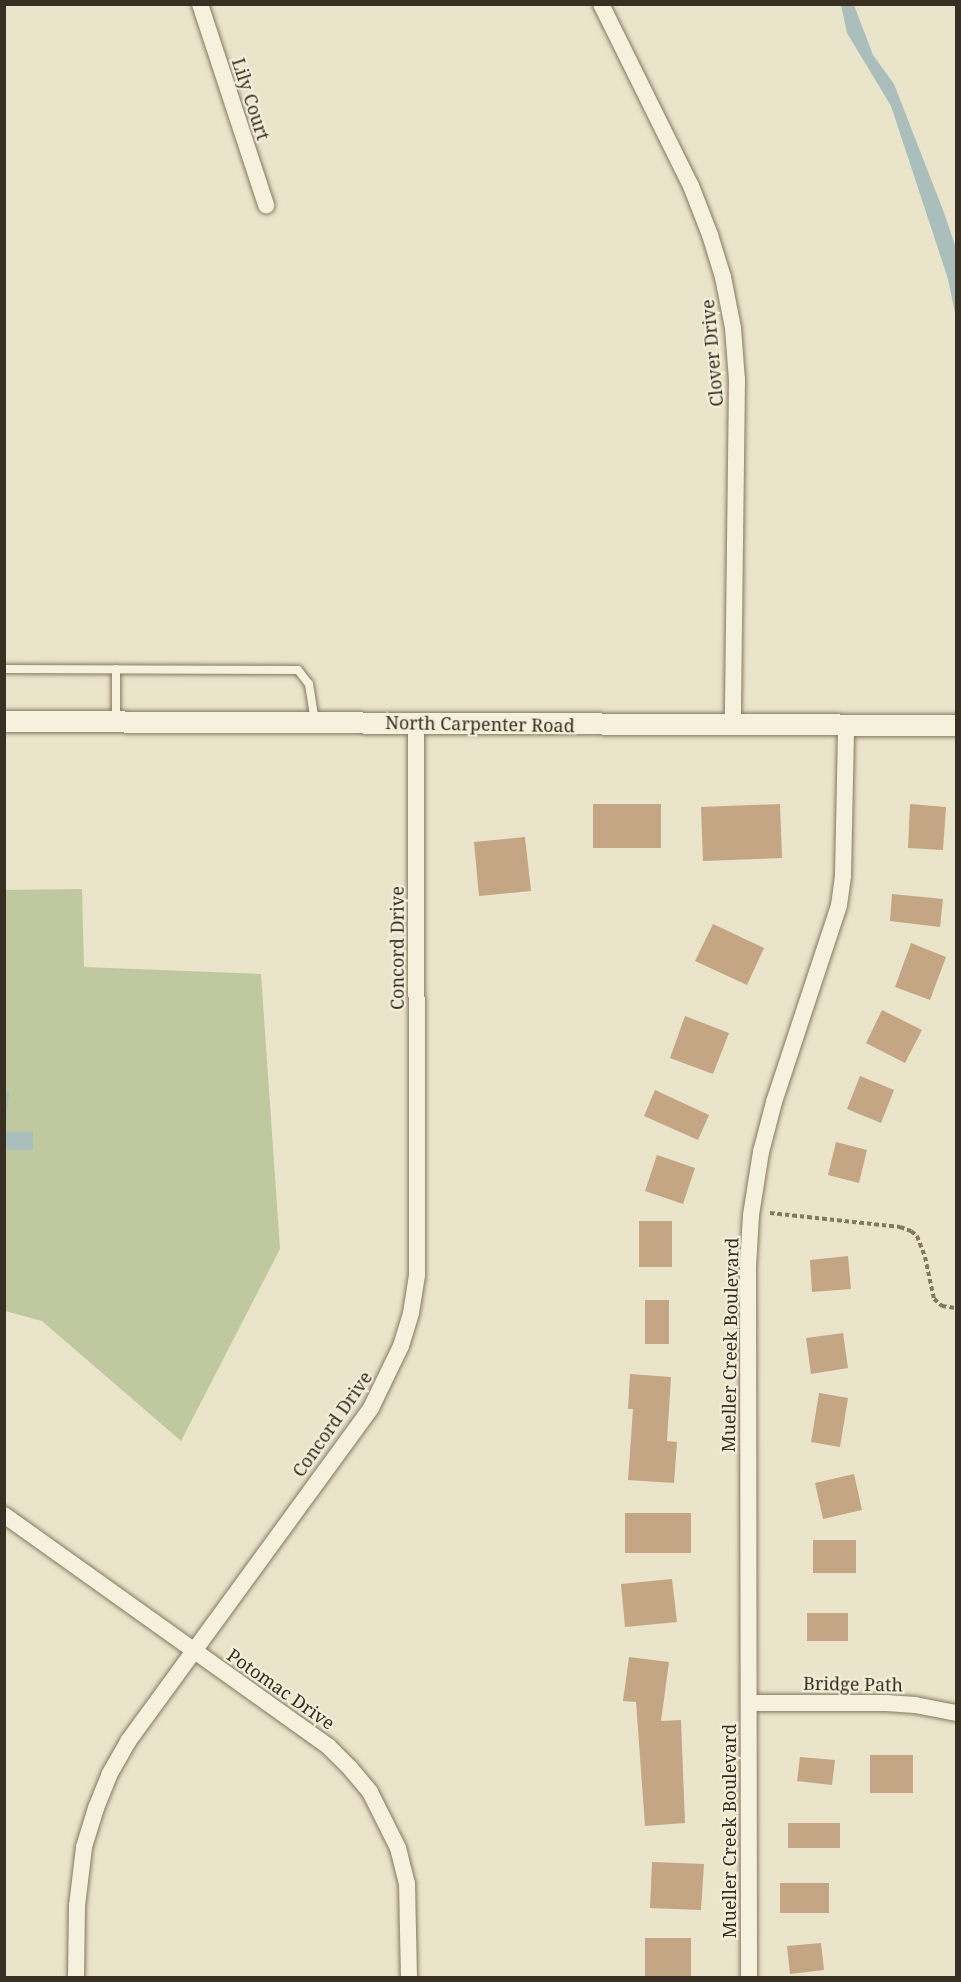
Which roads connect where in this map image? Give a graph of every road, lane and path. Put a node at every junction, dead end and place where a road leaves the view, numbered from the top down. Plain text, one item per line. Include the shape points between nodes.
1 (200, 4) edge
2 (601, 4) edge
3 (266, 205) dead end
4 (4, 669) edge
5 (116, 669) junction
6 (4, 721) edge
7 (416, 721) junction
8 (116, 722) junction
9 (315, 723) junction
10 (733, 725) junction
11 (957, 725) edge
12 (846, 726) junction
13 (752, 1211) junction
14 (957, 1308) edge
15 (4, 1515) edge
16 (193, 1651) junction
17 (748, 1703) junction
18 (957, 1713) edge
19 (76, 1977) edge
20 (409, 1977) edge
21 (749, 1977) edge

1 - 3 street, Lily Court
2 - 10 street, Clover Drive via 695,196 723,277 733,328 737,380
4 - 5 lane
5 - 8 lane
5 - 9 lane via 298,670 309,684
6 - 8 street, North Carpenter Road
7 - 9 street, North Carpenter Road
7 - 10 street, North Carpenter Road
7 - 16 street, Concord Drive via 417,1275 411,1313 401,1346 370,1408
8 - 9 street, North Carpenter Road
10 - 12 street, North Carpenter Road
11 - 12 street, North Carpenter Road
12 - 13 street, Mueller Creek Boulevard via 839,905 774,1102
13 - 14 path via 911,1231 925,1257 934,1299 942,1306
13 - 17 street, Mueller Creek Boulevard via 748,1267
15 - 16 street, Potomac Drive
16 - 19 street, Concord Drive via 129,1740 96,1808 84,1847 78,1887
16 - 20 street, Potomac Drive via 328,1746 370,1792 398,1848 407,1883
17 - 18 street, Bridge Path via 886,1703
17 - 21 street, Mueller Creek Boulevard

